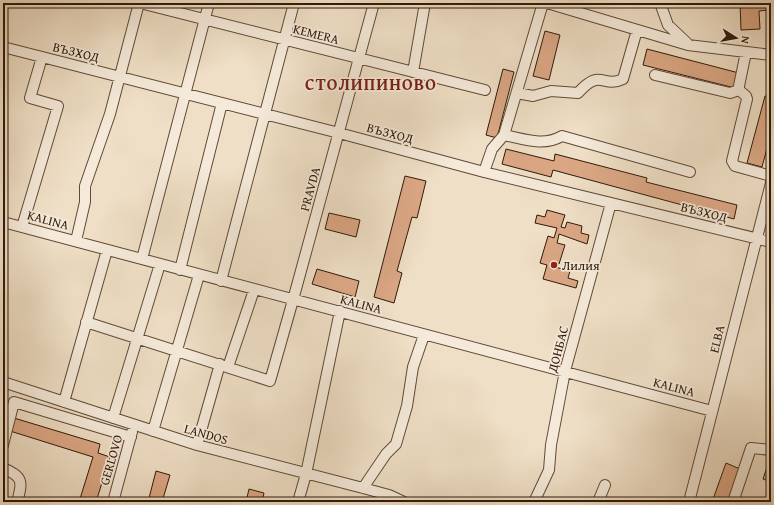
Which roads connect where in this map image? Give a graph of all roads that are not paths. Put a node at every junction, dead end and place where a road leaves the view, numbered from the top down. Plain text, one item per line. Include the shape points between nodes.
1 (140, 3) edge
2 (209, 3) edge
3 (294, 3) edge
4 (374, 3) edge
5 (425, 3) edge
6 (543, 3) edge
7 (547, 3) edge
8 (660, 3) edge
9 (205, 19) junction
10 (637, 30) junction
11 (284, 40) junction
12 (688, 45) junction
13 (3, 47) edge
14 (746, 52) junction
15 (771, 55) edge
16 (42, 57) junction
17 (358, 58) junction
18 (413, 72) junction
19 (655, 75) dead end
20 (120, 77) junction
21 (485, 90) dead end
22 (739, 90) junction
23 (517, 93) junction
24 (185, 94) junction
25 (222, 103) junction
26 (266, 114) junction
27 (339, 132) junction
28 (504, 135) junction
29 (484, 172) junction
30 (690, 172) dead end
31 (771, 176) edge
32 (771, 183) edge
33 (611, 203) junction
34 (3, 222) edge
35 (22, 227) junction
36 (757, 238) junction
37 (76, 241) junction
38 (771, 242) edge
39 (106, 250) junction
40 (142, 260) junction
41 (160, 264) junction
42 (180, 270) junction
43 (199, 275) junction
44 (221, 281) junction
45 (254, 290) junction
46 (293, 300) junction
47 (340, 311) junction
48 (86, 322) junction
49 (424, 335) junction
50 (137, 338) junction
51 (177, 351) junction
52 (224, 366) junction
53 (565, 371) junction
54 (3, 382) edge
55 (64, 402) junction
56 (712, 411) junction
57 (113, 418) junction
58 (134, 426) junction
59 (154, 432) junction
60 (131, 438) junction
61 (3, 445) edge
62 (197, 446) junction
63 (771, 450) edge
64 (3, 468) edge
65 (306, 474) junction
66 (605, 485) dead end
67 (363, 488) junction
68 (17, 502) edge
69 (113, 502) edge
70 (298, 502) edge
71 (404, 502) edge
72 (534, 502) edge
73 (598, 502) edge
74 (689, 502) edge
75 (733, 502) edge

1 - 9 street, KEMERA
1 - 20 street
2 - 9 street
3 - 11 street
4 - 17 street, PRAVDA
5 - 18 street
6 - 23 street
7 - 10 street
8 - 12 street via 668,25
9 - 11 street, KEMERA
9 - 24 street
10 - 12 street
10 - 23 street via 623,80 616,82 596,79 587,83 578,93 551,91 533,96
11 - 17 street, KEMERA
11 - 26 street
12 - 14 street
13 - 16 street, ВЪЗХОД
14 - 15 street
14 - 22 street
16 - 20 street, ВЪЗХОД
16 - 35 street via 30,98 58,106
17 - 18 street, KEMERA
17 - 27 street, PRAVDA
18 - 21 street, KEMERA
19 - 22 street via 730,93
20 - 24 street, ВЪЗХОД
20 - 37 street via 85,186 85,202
22 - 31 street via 747,100 732,161 735,166
23 - 28 street
24 - 25 street, ВЪЗХОД
24 - 40 street
25 - 26 street, ВЪЗХОД
25 - 42 street
26 - 27 street, ВЪЗХОД
26 - 44 street
27 - 29 street, ВЪЗХОД
27 - 46 street, PRAVDA
28 - 29 street via 490,153
28 - 30 street via 543,143 562,136
29 - 33 street, ВЪЗХОД
32 - 36 street, ELBA
33 - 36 street, ВЪЗХОД
33 - 53 street, ДОНБАС
34 - 35 street, KALINA
35 - 37 street, KALINA
36 - 38 street, ВЪЗХОД
36 - 56 street, ELBA
37 - 39 street, KALINA
39 - 40 street, KALINA
39 - 48 street
40 - 41 street, KALINA
41 - 42 street, KALINA
41 - 50 street
42 - 43 street, KALINA
43 - 44 street, KALINA
43 - 51 street
44 - 45 street, KALINA
45 - 46 street, KALINA
45 - 52 street
46 - 47 street, KALINA
46 - 52 street, PRAVDA via 270,381
47 - 49 street, KALINA
47 - 65 street
48 - 50 street
48 - 55 street
49 - 53 street, KALINA
49 - 67 street via 413,367 407,406 396,444
50 - 51 street
50 - 57 street
51 - 52 street
51 - 59 street
52 - 62 street
53 - 56 street, KALINA
53 - 72 street, ДОНБАС via 551,445 549,470
54 - 55 street, LANDOS
55 - 57 street, LANDOS
56 - 74 street, ELBA
57 - 58 street, LANDOS
58 - 59 street, LANDOS
58 - 60 street, GERLOVO
59 - 62 street, LANDOS
60 - 61 street via 14,402
60 - 69 street, GERLOVO
62 - 65 street, LANDOS
63 - 75 street via 751,448
64 - 68 street via 17,474 20,479 22,486
65 - 67 street, LANDOS
65 - 70 street
66 - 73 street
67 - 71 street, LANDOS

